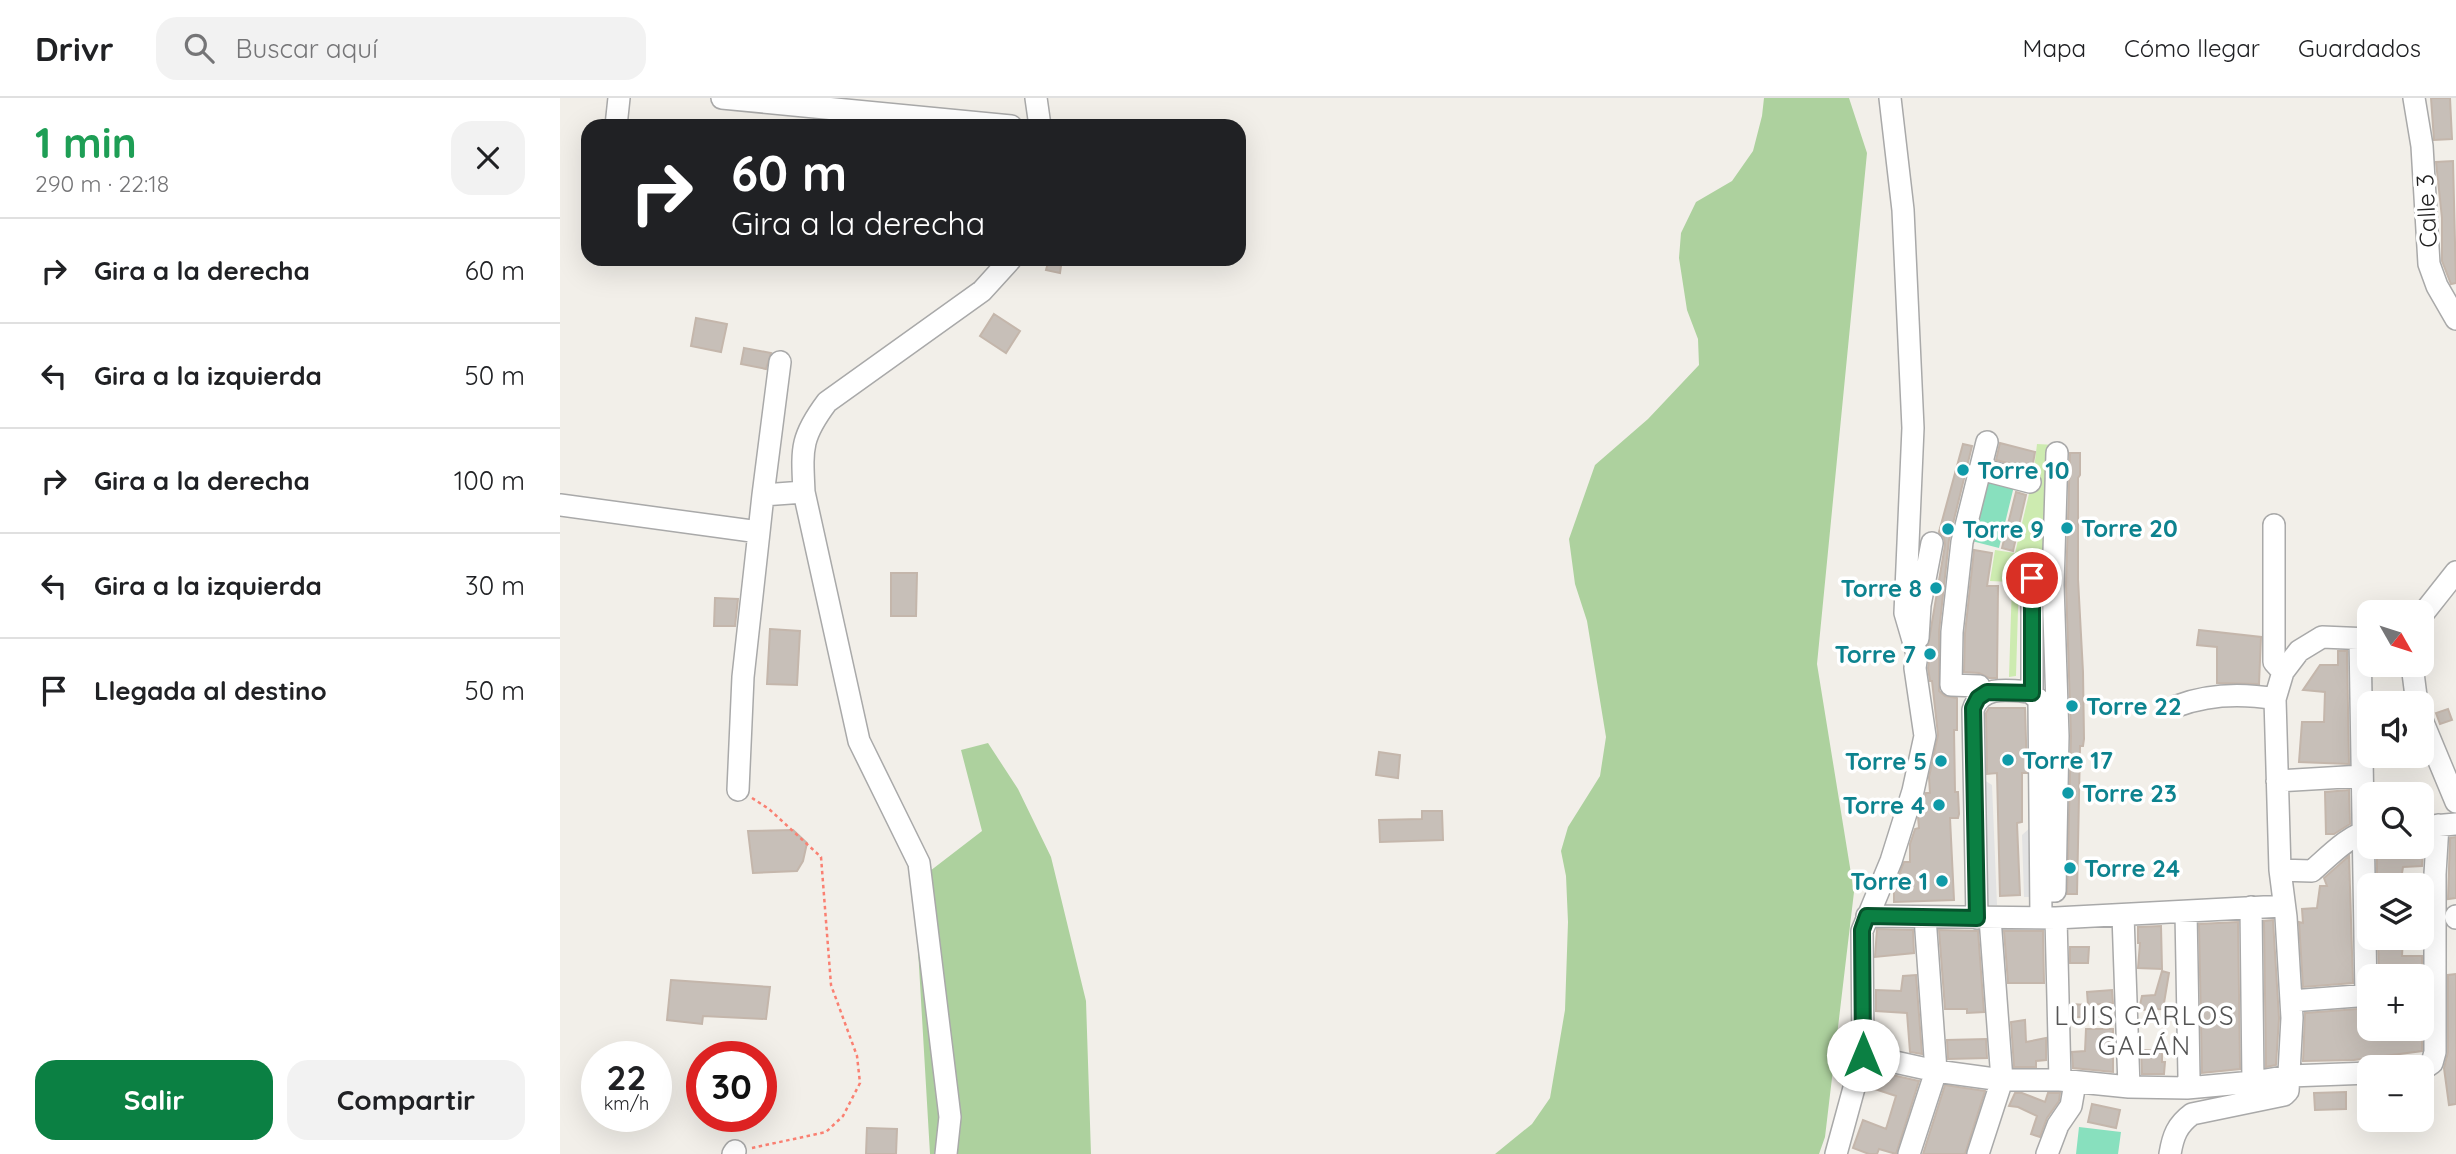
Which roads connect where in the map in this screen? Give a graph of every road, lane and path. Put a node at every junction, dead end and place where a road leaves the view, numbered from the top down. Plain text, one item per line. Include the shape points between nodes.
1 (619, 98) edge
2 (722, 98) edge
3 (1036, 98) edge
4 (1890, 98) edge
5 (2414, 98) edge
6 (618, 119) edge
7 (939, 119) edge
8 (1039, 119) edge
9 (1005, 266) edge
10 (2456, 290) edge
11 (2454, 315) edge
12 (780, 362) dead end
13 (1987, 442) dead end
14 (2057, 453) dead end
15 (1980, 469) junction
16 (2030, 482) dead end
17 (804, 492) junction
18 (763, 495) junction
19 (560, 505) edge
20 (2274, 525) dead end
21 (759, 532) junction
22 (1932, 543) dead end
23 (2456, 572) edge
24 (2053, 576) junction
25 (2434, 600) edge
26 (2357, 639) edge
27 (1917, 654) junction
28 (2283, 672) junction
29 (2364, 677) edge
30 (2032, 693) junction
31 (1978, 699) junction
32 (2275, 699) junction
33 (2177, 706) dead end
34 (2434, 749) edge
35 (2362, 776) junction
36 (2277, 781) junction
37 (2362, 782) edge
38 (738, 790) joint
39 (2456, 802) edge
40 (2439, 825) edge
41 (2357, 838) edge
42 (2366, 859) edge
43 (2280, 870) junction
44 (2055, 891) dead end
45 (2283, 906) junction
46 (2251, 907) junction
47 (2186, 912) junction
48 (2123, 915) junction
49 (1867, 916) junction
50 (1925, 917) junction
51 (1983, 918) junction
52 (2049, 918) junction
53 (2368, 964) edge
54 (2430, 964) edge
55 (2357, 996) edge
56 (2291, 1002) junction
57 (1863, 1055) junction
58 (1936, 1071) junction
59 (2357, 1073) edge
60 (2290, 1076) junction
61 (2002, 1080) junction
62 (2068, 1081) junction
63 (2253, 1082) junction
64 (2129, 1087) junction
65 (2188, 1088) junction
66 (734, 1153) edge
67 (946, 1154) edge
68 (1836, 1154) edge
69 (1909, 1154) edge
70 (1978, 1154) edge
71 (2047, 1154) edge
72 (2169, 1154) edge

1 - 6 street
2 - 7 street
3 - 8 street
4 - 27 street via 1903,210 1913,428 1905,613
5 - 11 street, Calle 3 via 2422,146 2429,264
9 - 17 street via 982,291 827,402 808,427 802,456
10 - 11 street
12 - 18 street
13 - 15 street
14 - 24 street
15 - 16 street
15 - 31 street via 1956,579 1951,685 1979,686
17 - 18 street
17 - 67 street via 859,741 919,863 950,1117
18 - 21 street
19 - 21 street
20 - 28 street via 2274,663
21 - 38 street via 743,677
22 - 27 street via 1920,605
23 - 25 street
24 - 30 street via 2032,578
24 - 44 street via 2058,736
26 - 28 street via 2322,637 2299,651
27 - 49 street via 1925,736 1910,803
28 - 32 street
29 - 35 street
30 - 31 street via 1992,691
30 - 52 street via 2040,705
31 - 51 street via 1973,710
32 - 33 street via 2219,696
32 - 36 street
34 - 39 street
35 - 36 street
35 - 37 street
36 - 43 street
38 - 66 path via 769,809 821,857 831,985 857,1056 860,1083 843,1116 826,1132
40 - 54 street
41 - 43 street via 2312,871
42 - 53 street
43 - 45 street
45 - 46 street
45 - 56 street
46 - 47 street
46 - 63 street
47 - 48 street
47 - 65 street
48 - 52 street
48 - 64 street
49 - 50 street
49 - 57 street via 1862,930
50 - 51 street
50 - 58 street
51 - 52 street
51 - 61 street
52 - 62 street
55 - 56 street
56 - 60 street
57 - 58 street
57 - 68 street
58 - 61 street
58 - 69 street
59 - 60 street
60 - 63 street
60 - 72 street via 2284,1095 2192,1114 2175,1132
61 - 62 street
61 - 70 street
62 - 64 street
62 - 71 street via 2071,1106
63 - 65 street
64 - 65 street

